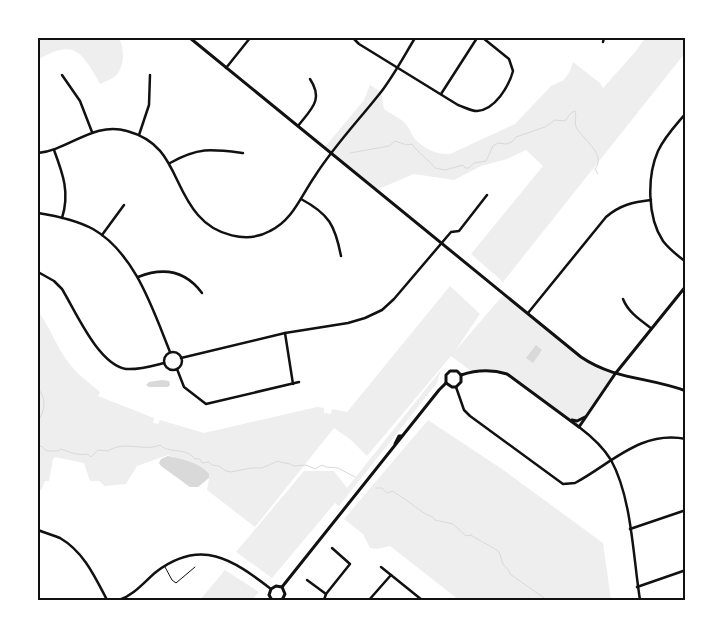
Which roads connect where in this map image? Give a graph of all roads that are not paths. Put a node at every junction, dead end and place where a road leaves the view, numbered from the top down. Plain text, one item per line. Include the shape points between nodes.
1 (190, 38) edge
2 (250, 38) edge
3 (353, 38) edge
4 (415, 38) edge
5 (477, 38) edge
6 (483, 38) edge
7 (604, 38) edge
8 (603, 42) dead end
9 (398, 67) junction
10 (226, 68) junction
11 (150, 74) dead end
12 (62, 75) dead end
13 (310, 79) dead end
14 (441, 94) junction
15 (686, 113) edge
16 (298, 126) junction
17 (92, 132) junction
18 (139, 135) junction
19 (54, 150) junction
20 (38, 153) edge
21 (244, 153) dead end
22 (331, 154) junction
23 (170, 163) junction
24 (487, 195) dead end
25 (301, 199) junction
26 (651, 200) junction
27 (124, 204) dead end
28 (38, 213) edge
29 (62, 218) junction
30 (102, 235) junction
31 (442, 244) junction
32 (341, 256) dead end
33 (686, 262) edge
34 (38, 272) edge
35 (138, 278) junction
36 (686, 286) edge
37 (202, 293) dead end
38 (623, 299) dead end
39 (527, 314) junction
40 (651, 328) junction
41 (285, 332) junction
42 (170, 352) junction
43 (181, 358) junction
44 (164, 363) junction
45 (176, 369) junction
46 (615, 374) junction
47 (461, 375) junction
48 (299, 382) dead end
49 (446, 383) junction
50 (293, 384) junction
51 (456, 387) junction
52 (686, 391) edge
53 (586, 417) junction
54 (570, 420) junction
55 (579, 426) junction
56 (686, 439) edge
57 (611, 461) junction
58 (686, 510) edge
59 (630, 529) junction
60 (38, 530) edge
61 (332, 548) dead end
62 (164, 566) junction
63 (195, 567) dead end
64 (381, 567) dead end
65 (686, 570) edge
66 (391, 574) junction
67 (307, 580) dead end
68 (282, 587) junction
69 (638, 587) junction
70 (270, 589) junction
71 (326, 594) junction
72 (107, 600) edge
73 (119, 600) edge
74 (272, 600) edge
75 (283, 600) edge
76 (324, 600) edge
77 (370, 600) edge
78 (422, 600) edge
79 (640, 600) edge

1 - 10 street
2 - 10 street
3 - 9 street
4 - 9 street
5 - 14 street
6 - 14 street via 509,59 513,71 495,102 480,111 472,110
7 - 8 street
9 - 14 street
9 - 22 street
10 - 16 street
11 - 18 street via 149,105
12 - 17 street via 80,101
13 - 16 street via 316,88 315,104
15 - 26 street via 659,149 652,174
16 - 22 street
17 - 18 street via 117,129
17 - 19 street
18 - 23 street via 156,146
19 - 20 street
19 - 29 street via 65,183 66,206
21 - 23 street via 203,150 186,154
22 - 25 street
22 - 31 street
23 - 25 street via 197,214 215,230 228,235 252,237 270,231 283,223
24 - 31 street via 459,231 451,232
25 - 32 street via 330,220 338,237
26 - 33 street via 655,225 662,239
26 - 39 street via 623,205 606,217
27 - 30 street
28 - 29 street
29 - 30 street via 78,222
30 - 35 street via 124,256
31 - 39 street
31 - 41 street via 382,310 348,323
34 - 44 street via 62,289 99,351 115,365 133,369
35 - 37 street via 166,271 187,278
35 - 42 street
36 - 40 street
38 - 40 street via 631,312
39 - 46 street via 581,357
40 - 46 street
41 - 43 street
41 - 50 street
42 - 43 street via 176,352
42 - 44 street
43 - 45 street
44 - 45 street via 170,369
45 - 50 street via 184,386 206,404
46 - 52 street
46 - 53 street
47 - 49 street via 450,371 445,378
47 - 51 street via 461,382
47 - 54 street via 484,370 507,374
48 - 50 street
49 - 51 street
49 - 68 street via 399,436
51 - 57 street via 464,410 470,416 563,484 576,482
53 - 54 street
53 - 55 street
54 - 55 street
55 - 57 street
56 - 57 street via 654,438
57 - 59 street via 621,485
58 - 59 street
59 - 69 street
60 - 72 street via 60,538 80,555
61 - 71 street via 350,564
62 - 63 lane via 176,583
62 - 70 street via 194,555 223,558 234,562
62 - 73 street via 134,592
64 - 66 street
65 - 69 street
66 - 77 street
66 - 78 street
67 - 71 street
68 - 70 street
68 - 75 street
69 - 79 street
70 - 74 street
71 - 76 street

